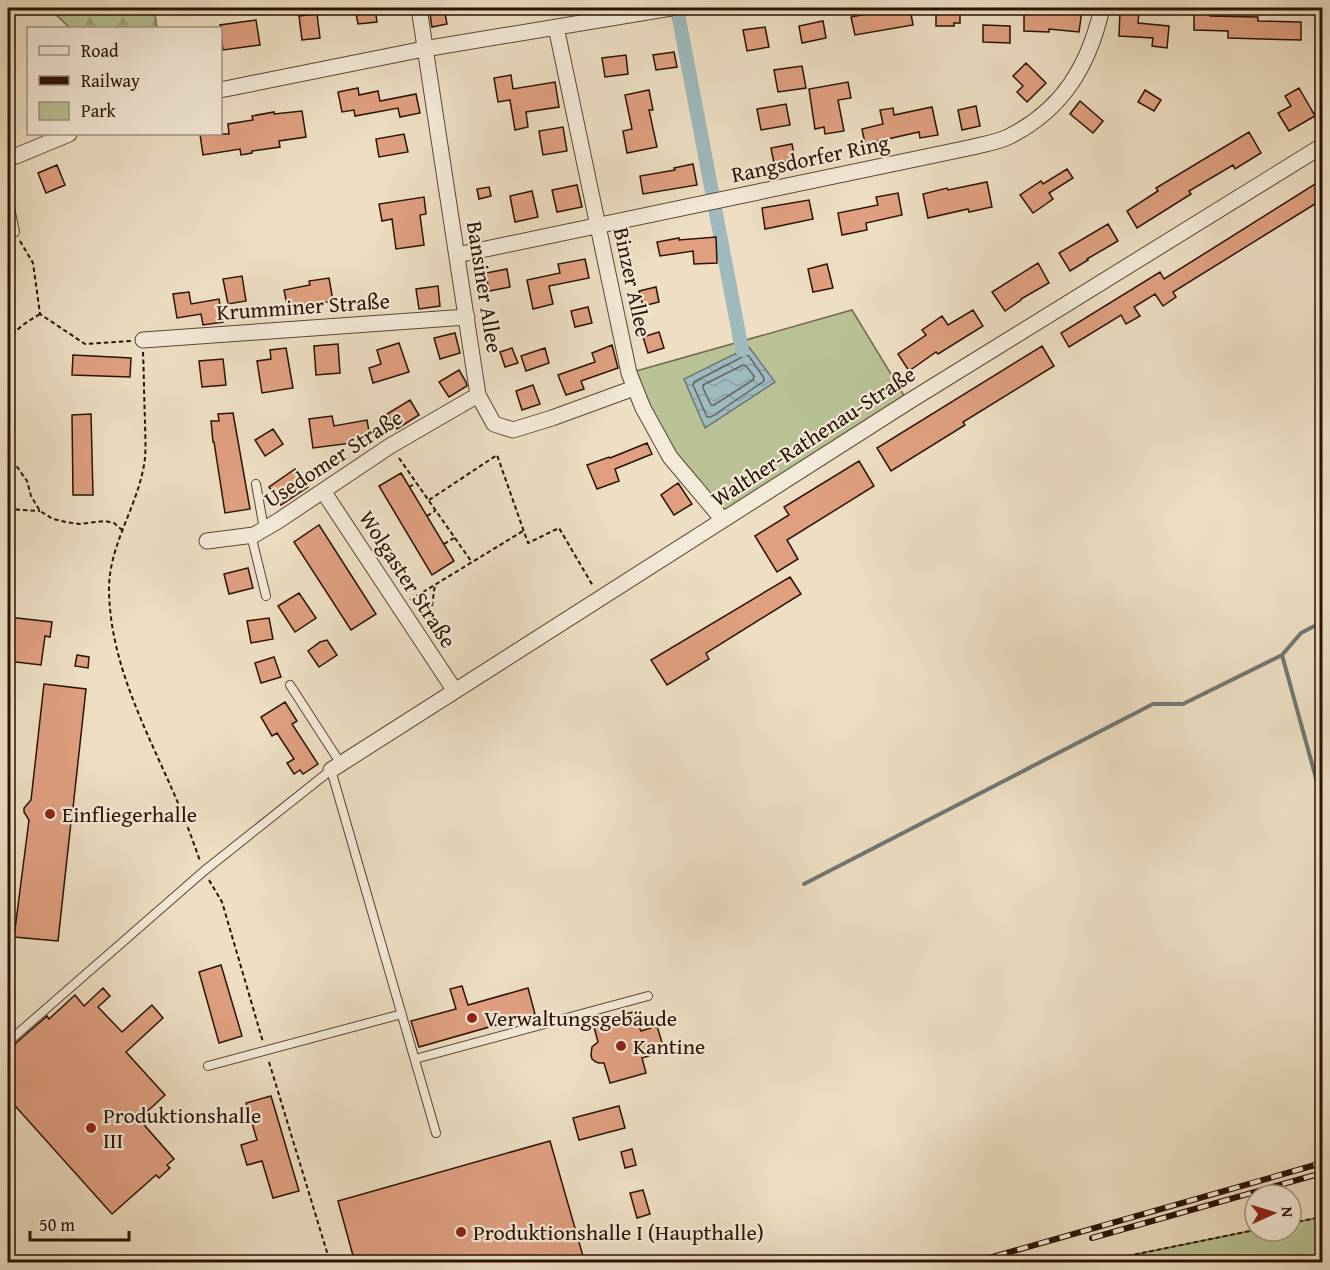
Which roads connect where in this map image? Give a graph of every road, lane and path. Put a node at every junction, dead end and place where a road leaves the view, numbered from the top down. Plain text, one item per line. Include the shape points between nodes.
1 (419, 8) edge
2 (667, 8) edge
3 (1102, 8) edge
4 (556, 27) junction
5 (424, 49) junction
6 (222, 90) edge
7 (67, 135) edge
8 (1323, 146) edge
9 (8, 158) edge
10 (8, 198) edge
11 (598, 225) junction
12 (15, 232) joint
13 (457, 255) junction
14 (40, 314) junction
15 (467, 317) junction
16 (143, 340) junction
17 (8, 341) edge
18 (634, 388) junction
19 (478, 395) junction
20 (390, 446) junction
21 (8, 454) edge
22 (256, 483) dead end
23 (416, 483) junction
24 (410, 487) dead end
25 (323, 491) junction
26 (429, 501) junction
27 (8, 509) edge
28 (436, 510) junction
29 (40, 511) junction
30 (427, 516) dead end
31 (723, 520) junction
32 (122, 530) junction
33 (523, 531) junction
34 (258, 532) junction
35 (455, 538) junction
36 (207, 541) dead end
37 (444, 544) dead end
38 (471, 561) junction
39 (435, 584) junction
40 (266, 596) dead end
41 (600, 599) junction
42 (399, 607) junction
43 (430, 621) dead end
44 (290, 685) dead end
45 (455, 691) junction
46 (336, 767) junction
47 (204, 871) junction
48 (648, 996) dead end
49 (402, 1014) junction
50 (8, 1042) edge
51 (266, 1051) junction
52 (415, 1059) junction
53 (208, 1066) dead end
54 (436, 1133) dead end
55 (1323, 1217) edge
56 (1303, 1221) edge
57 (1243, 1233) edge
58 (330, 1263) edge
59 (1098, 1263) edge

1 - 5 street, Bansiner Allee
2 - 4 street
3 - 11 street, Rangsdorfer Ring via 1081,70 1060,99 1007,138
4 - 5 street
4 - 11 street, Binzer Allee
5 - 6 street
5 - 13 street, Bansiner Allee
7 - 9 street
8 - 31 street, Walther-Rathenau-Straße
10 - 12 lane
11 - 13 street, Rangsdorfer Ring
11 - 18 street, Binzer Allee
12 - 14 path via 33,263
13 - 15 street, Bansiner Allee
14 - 16 path via 85,344
14 - 17 path
15 - 16 street, Krumminer Straße
15 - 19 street, Bansiner Allee
16 - 32 path via 144,469
18 - 19 street, Bansiner Allee via 513,430 494,424
18 - 31 street, Binzer Allee via 670,457
19 - 20 street, Usedomer Straße
20 - 23 path
20 - 25 street, Usedomer Straße
21 - 29 path
22 - 34 lane
23 - 24 path
23 - 26 path
25 - 34 street, Usedomer Straße
25 - 42 street, Wolgaster Straße
26 - 28 path
26 - 33 path via 496,455
27 - 29 path
28 - 30 path
28 - 35 path
29 - 32 path via 60,521 105,521
31 - 41 street, Walther-Rathenau-Straße
32 - 47 path via 109,585 117,653
33 - 38 path
33 - 41 path via 528,543 559,528
34 - 36 street, Usedomer Straße
34 - 40 lane
35 - 37 path
35 - 38 path
38 - 39 path
39 - 42 path
39 - 43 path
41 - 45 street, Walther-Rathenau-Straße
42 - 45 street, Wolgaster Straße
44 - 46 lane
45 - 46 street, Walther-Rathenau-Straße
46 - 47 lane
46 - 49 lane
47 - 50 lane
47 - 51 path via 222,902
48 - 52 lane
49 - 51 lane
49 - 52 lane
51 - 53 lane
51 - 58 path
52 - 54 lane
55 - 56 path
57 - 59 path

